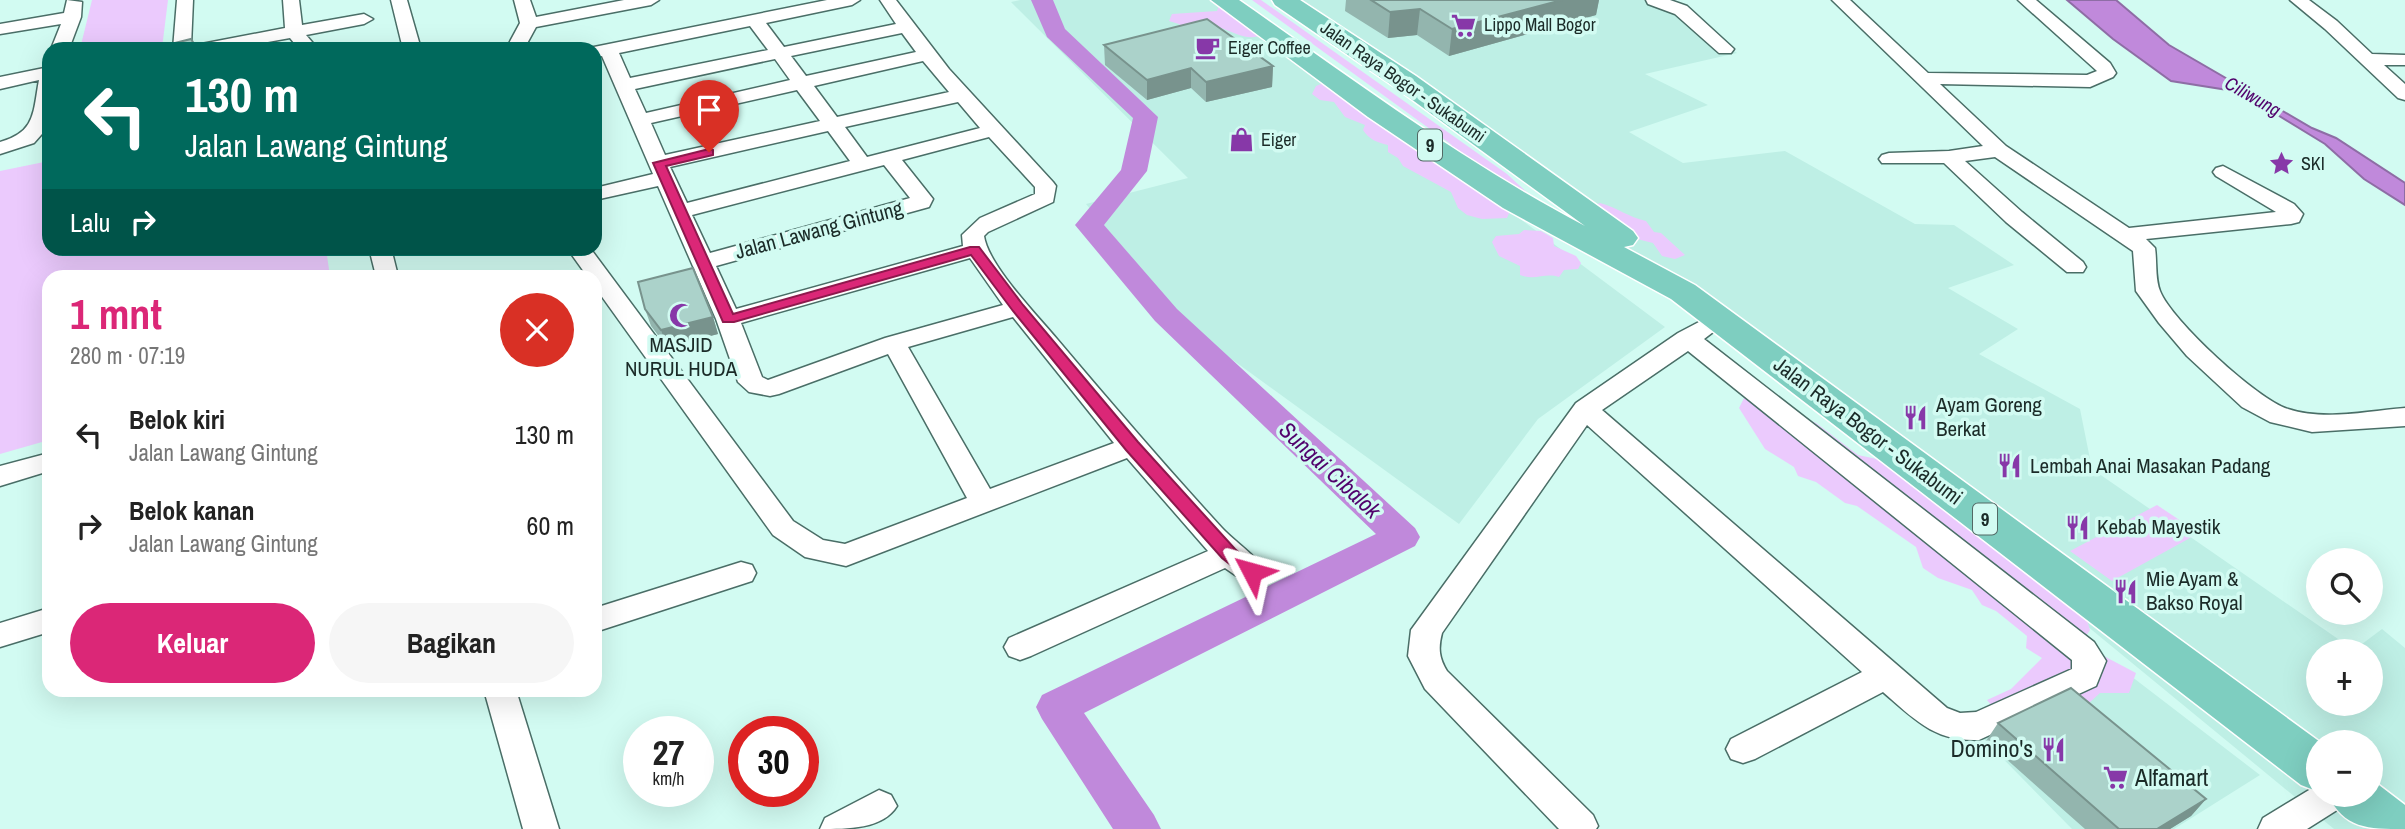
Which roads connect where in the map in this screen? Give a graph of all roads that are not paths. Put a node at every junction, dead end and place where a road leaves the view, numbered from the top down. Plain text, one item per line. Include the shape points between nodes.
1 (187, 0) edge
2 (291, 0) edge
3 (399, 0) edge
4 (522, 0) edge
5 (651, 0) edge
6 (852, 0) edge
7 (888, 0) edge
8 (1223, 0) edge
9 (1284, 0) edge
10 (1654, 0) edge
11 (1840, 0) edge
12 (2026, 0) edge
13 (2298, 0) edge
14 (1676, 5) edge
15 (73, 8) edge
16 (364, 19) dead end
17 (755, 20) junction
18 (528, 23) junction
19 (905, 27) junction
20 (0, 29) edge
21 (293, 32) junction
22 (62, 42) edge
23 (183, 42) edge
24 (237, 42) edge
25 (302, 42) edge
26 (410, 42) edge
27 (518, 42) edge
28 (602, 50) edge
29 (1725, 50) dead end
30 (779, 53) junction
31 (929, 54) junction
32 (2367, 59) junction
33 (2405, 60) edge
34 (42, 77) edge
35 (1924, 78) junction
36 (0, 83) edge
37 (802, 83) junction
38 (625, 85) junction
39 (963, 94) junction
40 (2405, 94) edge
41 (42, 107) edge
42 (640, 120) junction
43 (832, 124) junction
44 (994, 130) junction
45 (0, 148) edge
46 (1999, 150) junction
47 (889, 157) junction
48 (1949, 157) junction
49 (1889, 159) dead end
50 (862, 164) junction
51 (662, 171) junction
52 (2223, 172) dead end
53 (602, 192) edge
54 (681, 211) junction
55 (2127, 234) junction
56 (1620, 235) junction
57 (1586, 242) junction
58 (975, 250) junction
59 (703, 262) junction
60 (2074, 267) dead end
61 (1649, 273) junction
62 (602, 281) edge
63 (1018, 308) junction
64 (728, 319) junction
65 (1703, 328) junction
66 (894, 343) junction
67 (1585, 409) junction
68 (2405, 416) edge
69 (1132, 446) junction
70 (42, 464) edge
71 (0, 476) edge
72 (984, 503) junction
73 (741, 573) dead end
74 (602, 618) edge
75 (42, 622) edge
76 (0, 635) edge
77 (1020, 647) dead end
78 (1886, 675) junction
79 (502, 697) edge
80 (1742, 749) dead end
81 (2306, 761) edge
82 (879, 806) dead end
83 (2312, 807) edge
84 (2368, 807) edge
85 (1580, 826) dead end
86 (541, 829) edge
87 (838, 829) edge
88 (2276, 829) edge
89 (2396, 829) edge

1 - 23 street
2 - 21 street
3 - 26 street
4 - 18 street
5 - 18 street
6 - 17 street
7 - 19 street
8 - 57 highway, Jalan Raya Bogor - Sukabumi / 9 via 1378,111 1514,201
9 - 56 highway, Jalan Raya Bogor - Sukabumi / 9
10 - 14 street
11 - 35 street
12 - 35 street via 2107,73 2090,81
13 - 32 street
14 - 29 street
15 - 20 street
15 - 22 street
16 - 21 street
17 - 28 street
17 - 30 street
18 - 27 street
19 - 30 street
19 - 31 street
21 - 24 street
21 - 25 street
28 - 38 street
30 - 37 street
30 - 38 street
31 - 37 street
31 - 39 street
32 - 33 street
32 - 40 street
34 - 36 street
35 - 46 street
37 - 42 street
37 - 43 street
38 - 42 street
39 - 43 street
39 - 44 street
41 - 45 street via 36,134
42 - 51 street
43 - 50 street
43 - 51 street
44 - 47 street
44 - 58 street via 1046,186 1045,197 981,225 973,235
46 - 48 street
46 - 55 street
47 - 50 street
47 - 59 street, Jalan Lawang Gintung via 921,202
48 - 49 street
48 - 60 street
50 - 54 street
51 - 53 street
51 - 54 street
52 - 55 street via 2286,209 2291,217
54 - 59 street
55 - 68 street via 2144,248 2148,291 2167,318 2251,401 2279,416 2312,423
56 - 57 highway via 1618,245 1612,247
56 - 61 highway, Jalan Raya Bogor - Sukabumi / 9
57 - 61 highway, Jalan Raya Bogor - Sukabumi / 9
58 - 63 street
58 - 64 street
59 - 64 street
61 - 65 highway, Jalan Raya Bogor - Sukabumi / 9 via 1683,292
62 - 72 street via 783,528 815,549 846,555
63 - 66 street
63 - 69 street
64 - 66 street via 751,382 770,388
65 - 67 street
65 - 78 street via 2090,661 2085,677 1970,727 1935,718
65 - 81 highway, Jalan Raya Bogor - Sukabumi / 9
66 - 72 street
67 - 78 street
67 - 85 street via 1427,630 1421,648 1436,680
69 - 72 street
69 - 77 street via 1240,563
70 - 71 street
73 - 74 street
75 - 76 street
78 - 80 street
79 - 86 street
82 - 87 street
83 - 88 street
84 - 89 highway

